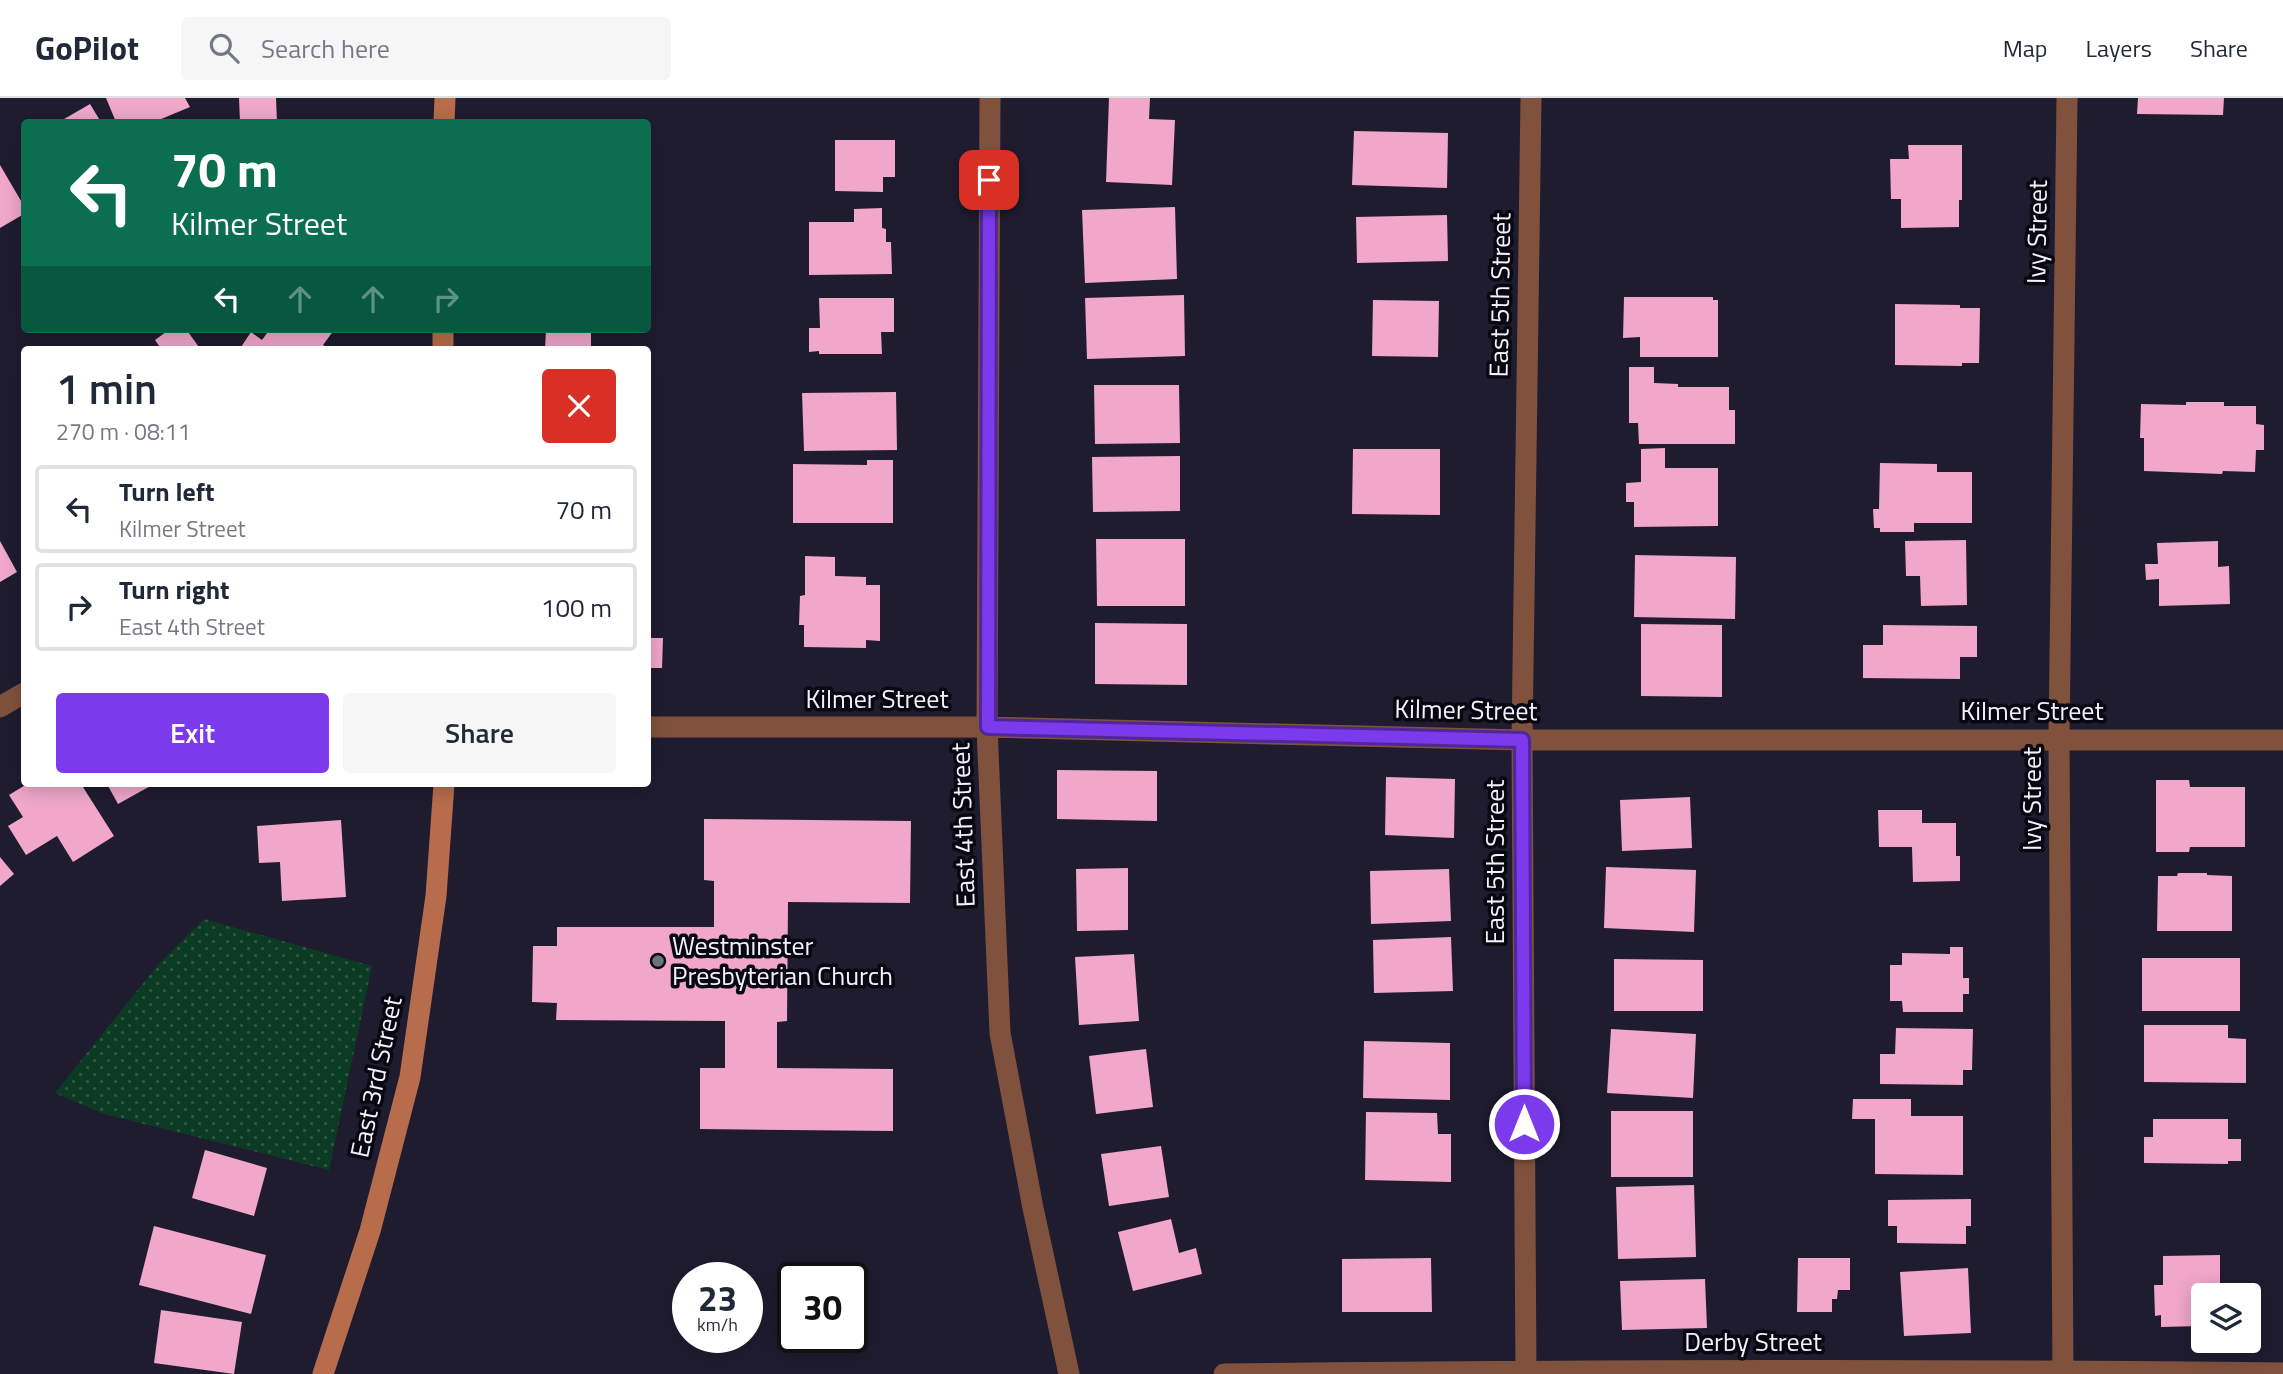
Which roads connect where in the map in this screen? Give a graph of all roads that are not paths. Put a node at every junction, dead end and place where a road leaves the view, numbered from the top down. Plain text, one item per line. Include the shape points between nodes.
1 (445, 98) edge
2 (989, 98) edge
3 (1531, 98) edge
4 (2067, 98) edge
5 (444, 119) edge
6 (21, 695) edge
7 (0, 707) edge
8 (651, 727) edge
9 (988, 727) junction
10 (2059, 739) junction
11 (1522, 740) junction
12 (2283, 740) edge
13 (444, 787) edge
14 (1526, 1372) edge
15 (2063, 1372) edge
16 (2283, 1373) edge
17 (326, 1374) edge
18 (1069, 1374) edge
19 (1224, 1374) edge

1 - 5 street
2 - 9 street, East 4th Street
3 - 11 street, East 5th Street
4 - 10 street, Ivy Street
6 - 7 street
8 - 9 street, Kilmer Street
9 - 11 street, Kilmer Street
9 - 18 street, East 4th Street via 1000,1033
10 - 11 street, Kilmer Street
10 - 12 street, Kilmer Street
10 - 15 street, Ivy Street
11 - 14 street, East 5th Street
13 - 17 street, East 3rd Street via 436,897 410,1077
14 - 15 street, Derby Street
14 - 19 street, Derby Street
15 - 16 street, Derby Street

